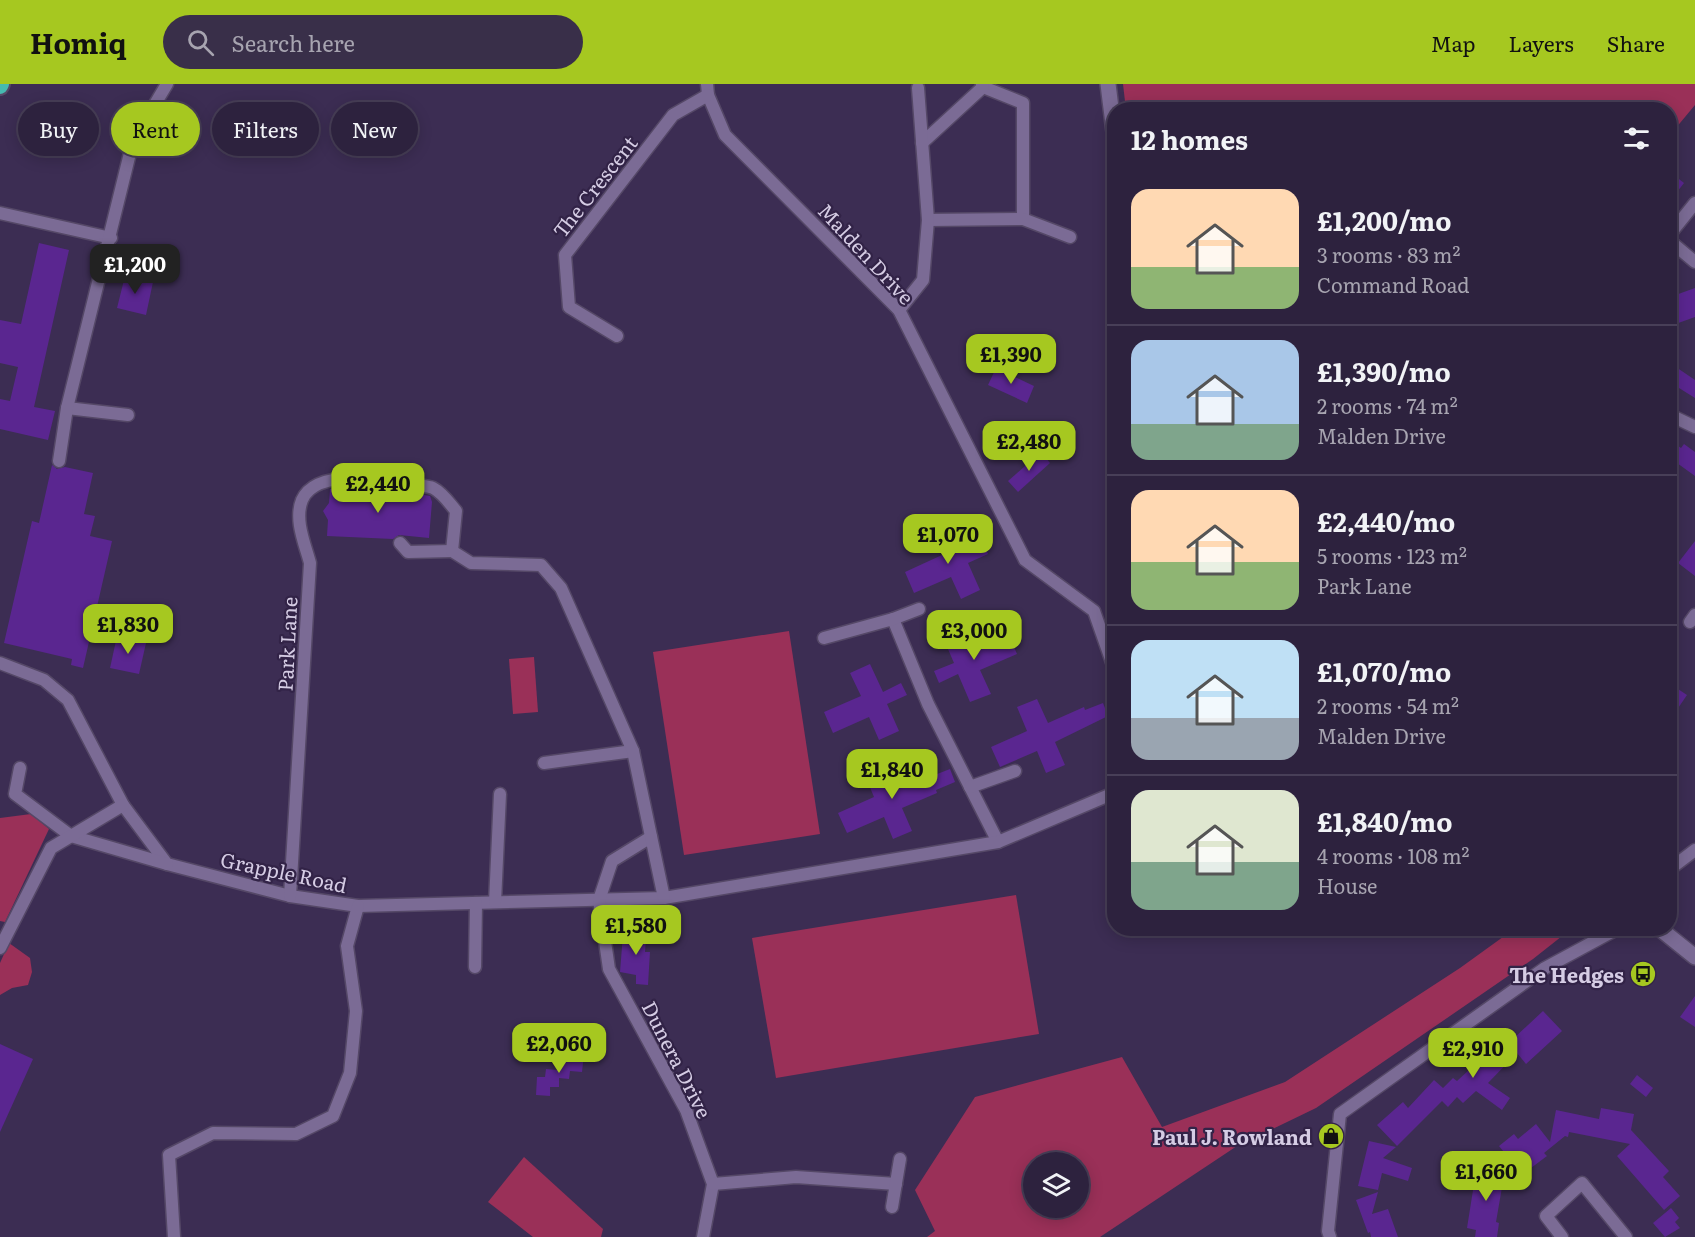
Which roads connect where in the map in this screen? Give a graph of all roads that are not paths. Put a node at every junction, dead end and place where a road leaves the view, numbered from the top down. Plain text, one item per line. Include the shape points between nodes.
1 (167, 84) edge
2 (1108, 84) edge
3 (982, 86) edge
4 (918, 88) dead end
5 (708, 89) edge
6 (1110, 102) edge
7 (922, 143) junction
8 (1695, 203) edge
9 (0, 213) edge
10 (1023, 219) junction
11 (928, 220) junction
12 (1677, 225) edge
13 (1070, 237) dead end
14 (111, 238) junction
15 (1677, 247) edge
16 (1695, 262) edge
17 (899, 310) junction
18 (617, 336) dead end
19 (68, 408) junction
20 (128, 415) dead end
21 (1677, 418) edge
22 (1695, 427) edge
23 (59, 461) dead end
24 (400, 543) dead end
25 (452, 551) junction
26 (919, 609) dead end
27 (893, 619) junction
28 (824, 638) dead end
29 (1107, 648) edge
30 (0, 663) edge
31 (633, 750) junction
32 (544, 763) dead end
33 (20, 768) dead end
34 (1015, 771) dead end
35 (970, 787) junction
36 (500, 794) dead end
37 (1107, 796) edge
38 (123, 805) junction
39 (71, 836) junction
40 (651, 837) junction
41 (998, 842) junction
42 (1695, 850) edge
43 (167, 864) junction
44 (1677, 864) edge
45 (290, 896) junction
46 (664, 898) junction
47 (599, 900) junction
48 (495, 902) junction
49 (476, 903) junction
50 (358, 906) junction
51 (1603, 936) edge
52 (1669, 936) edge
53 (0, 948) edge
54 (1695, 957) edge
55 (475, 967) dead end
56 (900, 1159) dead end
57 (713, 1184) junction
58 (896, 1184) junction
59 (892, 1207) dead end
60 (1325, 1235) edge
61 (174, 1237) edge
62 (703, 1237) edge
63 (1562, 1237) edge
64 (1626, 1237) edge

1 - 14 street via 133,141
2 - 6 street
3 - 7 street
3 - 10 street via 1023,103
4 - 7 street
5 - 17 street, Malden Drive via 725,135
5 - 18 street, The Crescent via 673,115 565,255 569,307
7 - 11 street
8 - 12 street
9 - 14 street
10 - 11 street
10 - 13 street
11 - 17 street via 923,280
14 - 19 street
15 - 16 street
17 - 29 street, Malden Drive via 1025,560 1094,611
19 - 20 street
19 - 23 street
21 - 22 street
24 - 25 street via 408,552
25 - 31 street via 471,563 541,565 561,588
25 - 45 street, Park Lane via 456,512 432,488 398,481 335,479 315,485 302,499 299,525 310,563
26 - 27 street
27 - 28 street
27 - 35 street via 928,704
30 - 38 street via 44,680 68,700
31 - 32 street
31 - 40 street
33 - 39 street via 15,794
34 - 35 street
35 - 41 street
36 - 48 street
37 - 41 street, Grapple Road
38 - 39 street
38 - 43 street
39 - 43 street, Grapple Road
39 - 53 street via 51,848
40 - 46 street
40 - 47 street via 612,861
41 - 46 street, Grapple Road
42 - 44 street
43 - 45 street, Grapple Road
45 - 50 street, Grapple Road
46 - 47 street, Grapple Road
47 - 48 street, Grapple Road
47 - 57 street, Dunera Drive via 609,969 686,1110
48 - 49 street, Grapple Road
49 - 50 street, Grapple Road
49 - 55 street
50 - 61 street via 347,946 356,1011 350,1073 333,1116 296,1134 213,1133 169,1155
51 - 60 street via 1545,968 1340,1114
52 - 54 street
56 - 58 street
57 - 58 street via 796,1177
57 - 62 street
58 - 59 street
63 - 64 street via 1546,1216 1582,1183

